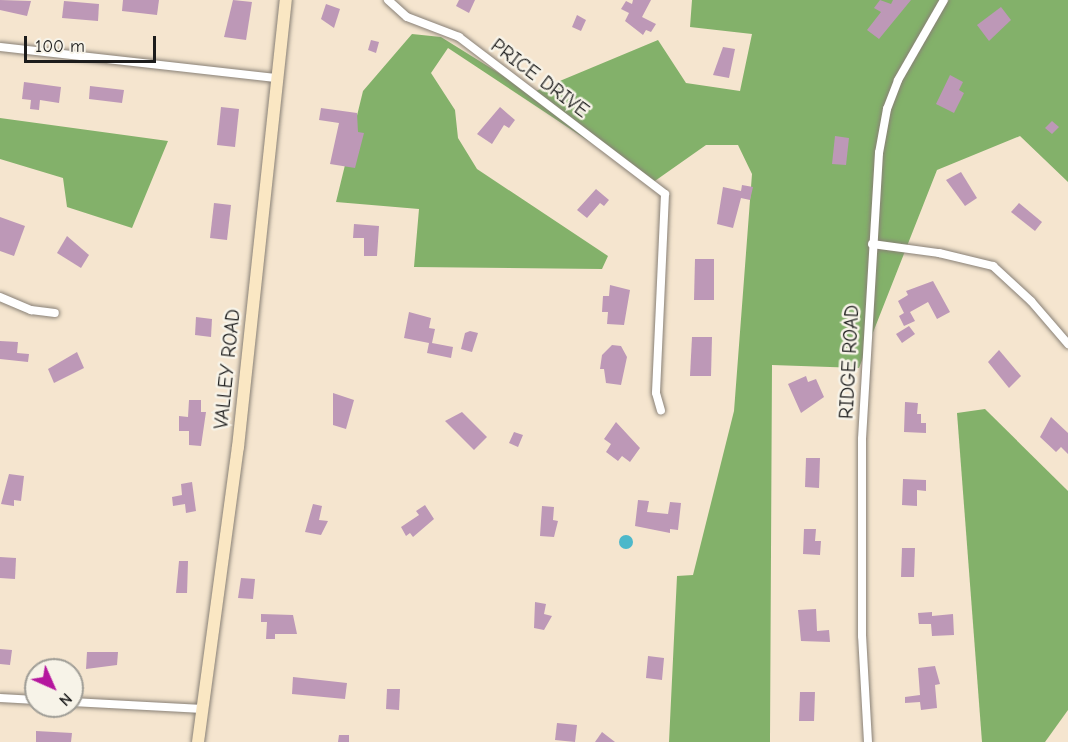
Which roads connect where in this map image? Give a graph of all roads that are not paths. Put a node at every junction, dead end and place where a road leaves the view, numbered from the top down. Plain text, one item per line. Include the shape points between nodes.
1 (286, 0) edge
2 (388, 0) edge
3 (944, 0) edge
4 (0, 47) edge
5 (278, 78) junction
6 (872, 244) junction
7 (0, 297) edge
8 (55, 313) dead end
9 (1068, 344) edge
10 (661, 410) dead end
11 (0, 698) edge
12 (24, 699) edge
13 (84, 703) edge
14 (203, 709) junction
15 (198, 742) edge
16 (868, 742) edge

1 - 5 main road, VALLEY ROAD
2 - 10 street, PRICE DRIVE via 407,17 459,37 665,194 656,393
3 - 6 street, RIDGE ROAD via 910,56 887,109
4 - 5 street
5 - 14 main road, VALLEY ROAD via 236,463
6 - 9 street via 959,256 993,266 1031,301
6 - 16 street, RIDGE ROAD via 862,439 862,636
7 - 8 street via 31,310
11 - 12 street
13 - 14 street
14 - 15 main road, VALLEY ROAD

